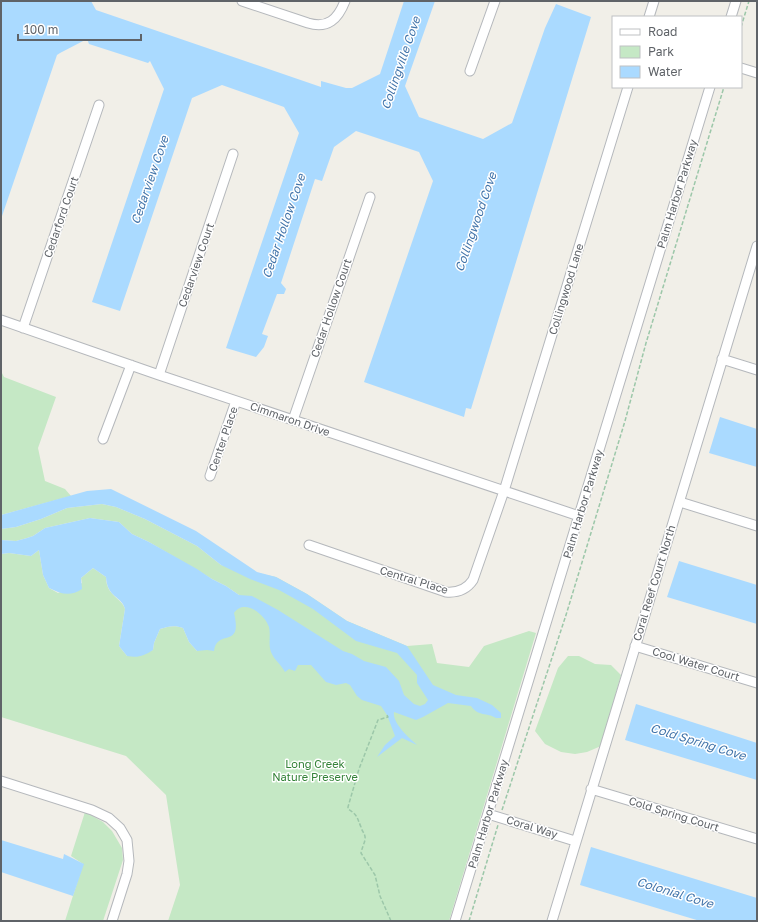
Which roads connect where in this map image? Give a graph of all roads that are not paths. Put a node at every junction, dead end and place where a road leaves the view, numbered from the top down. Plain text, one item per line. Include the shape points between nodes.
1 (242, 1) edge
2 (345, 1) edge
3 (494, 1) edge
4 (654, 1) edge
5 (736, 1) edge
6 (649, 16) edge
7 (731, 16) edge
8 (742, 68) edge
9 (470, 71) dead end
10 (757, 73) edge
11 (628, 88) edge
12 (710, 88) edge
13 (99, 105) dead end
14 (233, 154) dead end
15 (370, 198) dead end
16 (757, 246) edge
17 (1, 320) edge
18 (23, 328) junction
19 (722, 359) junction
20 (131, 365) junction
21 (757, 370) edge
22 (159, 375) junction
23 (236, 401) junction
24 (293, 420) junction
25 (103, 439) dead end
26 (210, 476) dead end
27 (504, 491) junction
28 (680, 502) junction
29 (579, 516) junction
30 (757, 526) edge
31 (309, 545) dead end
32 (635, 646) junction
33 (757, 683) edge
34 (1, 782) edge
35 (591, 789) junction
36 (488, 814) junction
37 (757, 839) edge
38 (575, 840) junction
39 (112, 921) edge
40 (455, 921) edge
41 (552, 921) edge

1 - 2 street via 318,25 334,19
3 - 9 street
4 - 6 street
5 - 7 street
8 - 10 street
11 - 27 street, Collingwood Lane
12 - 29 street, Palm Harbor Parkway
13 - 18 street, Cedarford Court
14 - 22 street, Cedarview Court
15 - 24 street, Cedar Hollow Court
16 - 19 street, Coral Reef Court North
17 - 18 street, Cimmaron Drive
18 - 20 street, Cimmaron Drive
19 - 21 street
19 - 28 street, Coral Reef Court North
20 - 22 street, Cimmaron Drive
20 - 25 street
22 - 23 street, Cimmaron Drive
23 - 24 street, Cimmaron Drive
23 - 26 street, Center Place
24 - 27 street, Cimmaron Drive
27 - 29 street, Cimmaron Drive
27 - 31 street, Central Place via 475,576 471,584 459,591 450,592 434,588
28 - 30 street
28 - 32 street, Coral Reef Court North
29 - 36 street, Palm Harbor Parkway
32 - 33 street, Cool Water Court
32 - 35 street, Coral Reef Court North
34 - 39 street via 92,810 109,818 120,828 127,840 129,861
35 - 37 street, Cold Spring Court
35 - 38 street, Coral Reef Court North
36 - 38 street, Coral Way
36 - 40 street, Palm Harbor Parkway
38 - 41 street, Coral Reef Court North

